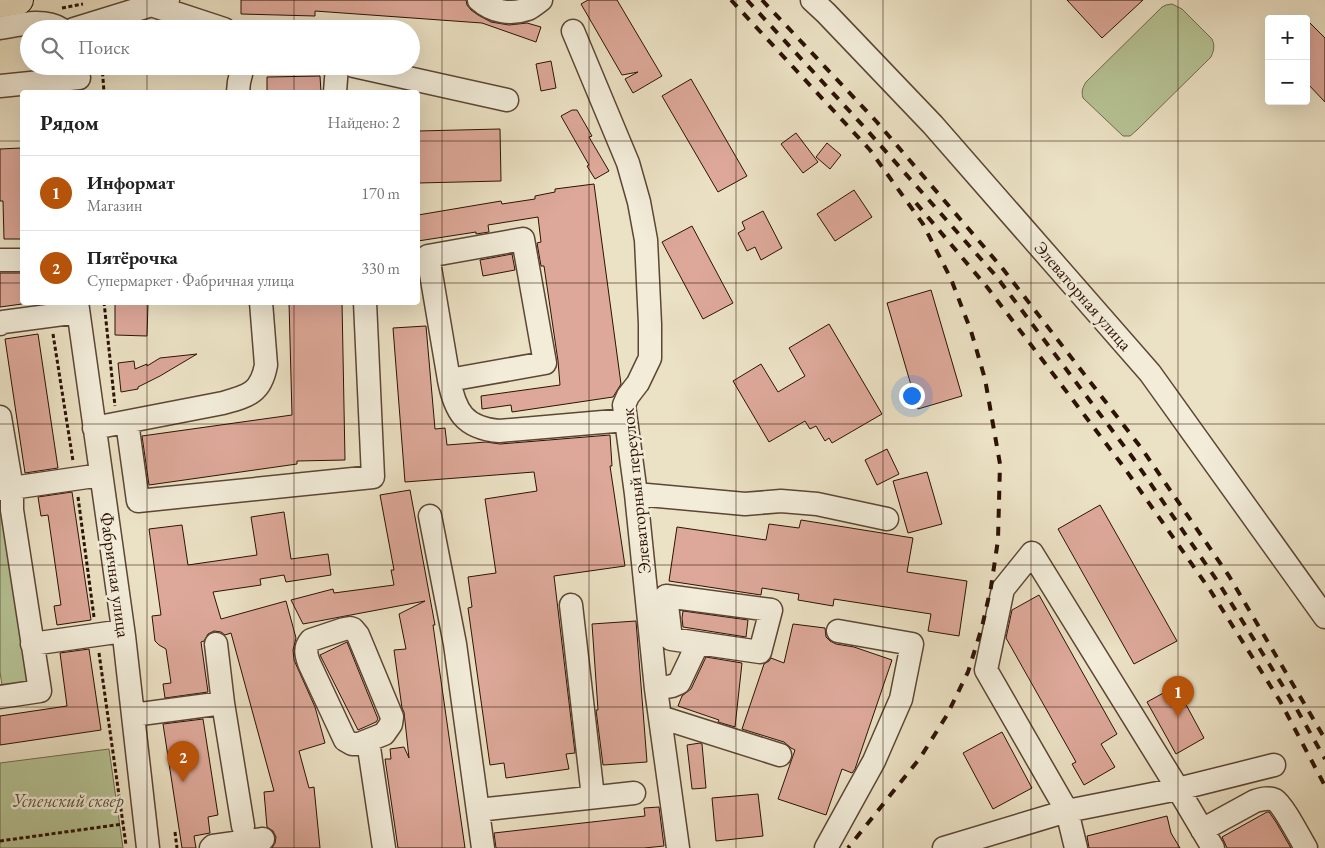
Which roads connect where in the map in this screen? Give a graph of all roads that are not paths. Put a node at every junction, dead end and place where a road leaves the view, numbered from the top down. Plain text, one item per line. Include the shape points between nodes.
1 (19, 0) edge
2 (479, 0) edge
3 (541, 0) edge
4 (812, 0) edge
5 (0, 3) edge
6 (160, 3) edge
7 (104, 20) edge
8 (202, 20) edge
9 (20, 25) edge
10 (0, 28) edge
11 (573, 31) dead end
12 (241, 75) edge
13 (336, 75) edge
14 (394, 75) edge
15 (79, 79) edge
16 (0, 86) edge
17 (238, 90) edge
18 (336, 90) edge
19 (507, 100) dead end
20 (0, 260) edge
21 (20, 260) edge
22 (261, 305) edge
23 (365, 305) edge
24 (78, 307) edge
25 (0, 324) edge
26 (449, 380) junction
27 (0, 417) edge
28 (626, 420) junction
29 (127, 422) junction
30 (94, 428) junction
31 (101, 476) junction
32 (6, 488) edge
33 (636, 494) junction
34 (430, 516) dead end
35 (887, 519) dead end
36 (571, 605) dead end
37 (1325, 617) edge
38 (123, 631) junction
39 (838, 631) dead end
40 (698, 643) dead end
41 (32, 644) junction
42 (216, 644) dead end
43 (656, 689) junction
44 (0, 697) edge
45 (223, 703) junction
46 (133, 715) junction
47 (660, 717) junction
48 (368, 741) junction
49 (780, 755) dead end
50 (1274, 765) dead end
51 (1178, 789) junction
52 (634, 793) dead end
53 (593, 797) junction
54 (478, 810) junction
55 (1067, 811) junction
56 (243, 826) dead end
57 (263, 839) dead end
58 (1208, 839) edge
59 (148, 848) edge
60 (211, 848) edge
61 (384, 848) edge
62 (482, 848) edge
63 (678, 848) edge
64 (826, 848) edge
65 (944, 848) edge
66 (1076, 848) edge
67 (1306, 848) edge

1 - 5 main road
2 - 3 street via 494,10 515,12
4 - 37 street, Элеваторная улица via 933,125 1150,373
6 - 7 street
6 - 8 street
9 - 10 street
11 - 28 street, Элеваторный переулок via 628,163 646,240 650,358 624,405
12 - 17 street
13 - 18 street
14 - 19 street
15 - 16 street
20 - 21 street
22 - 29 street via 265,375 250,394 223,403
23 - 29 street via 373,477 138,501
24 - 25 street
24 - 30 street, Фабричная улица
26 - 26 street via 428,256 524,240 545,364
26 - 28 street via 457,409 475,426 486,430
27 - 32 street
28 - 33 street, Элеваторный переулок
29 - 30 street
30 - 31 street, Фабричная улица
31 - 32 street
31 - 38 street, Фабричная улица
32 - 41 street
33 - 35 street via 745,504 781,501 817,504
33 - 43 street, Элеваторный переулок
34 - 54 street via 455,644
36 - 53 street
38 - 41 street
38 - 46 street, Фабричная улица
39 - 64 street via 912,644 893,717 874,761
40 - 43 street via 679,682
41 - 44 street via 40,691
42 - 45 street
43 - 47 street, Элеваторный переулок
45 - 46 street
45 - 56 street
46 - 59 street, Фабричная улица
47 - 49 street
47 - 63 street, Элеваторный переулок
48 - 48 street via 352,744 345,740 306,656 311,640 344,629 353,629 358,635 392,717 384,734
48 - 61 street
50 - 51 street
51 - 55 street
51 - 55 street via 1032,553 1003,589 986,670
51 - 58 street
52 - 53 street
53 - 54 street
54 - 62 street
55 - 65 street
55 - 66 street
57 - 60 street
58 - 67 street via 1255,801 1269,799 1278,803

